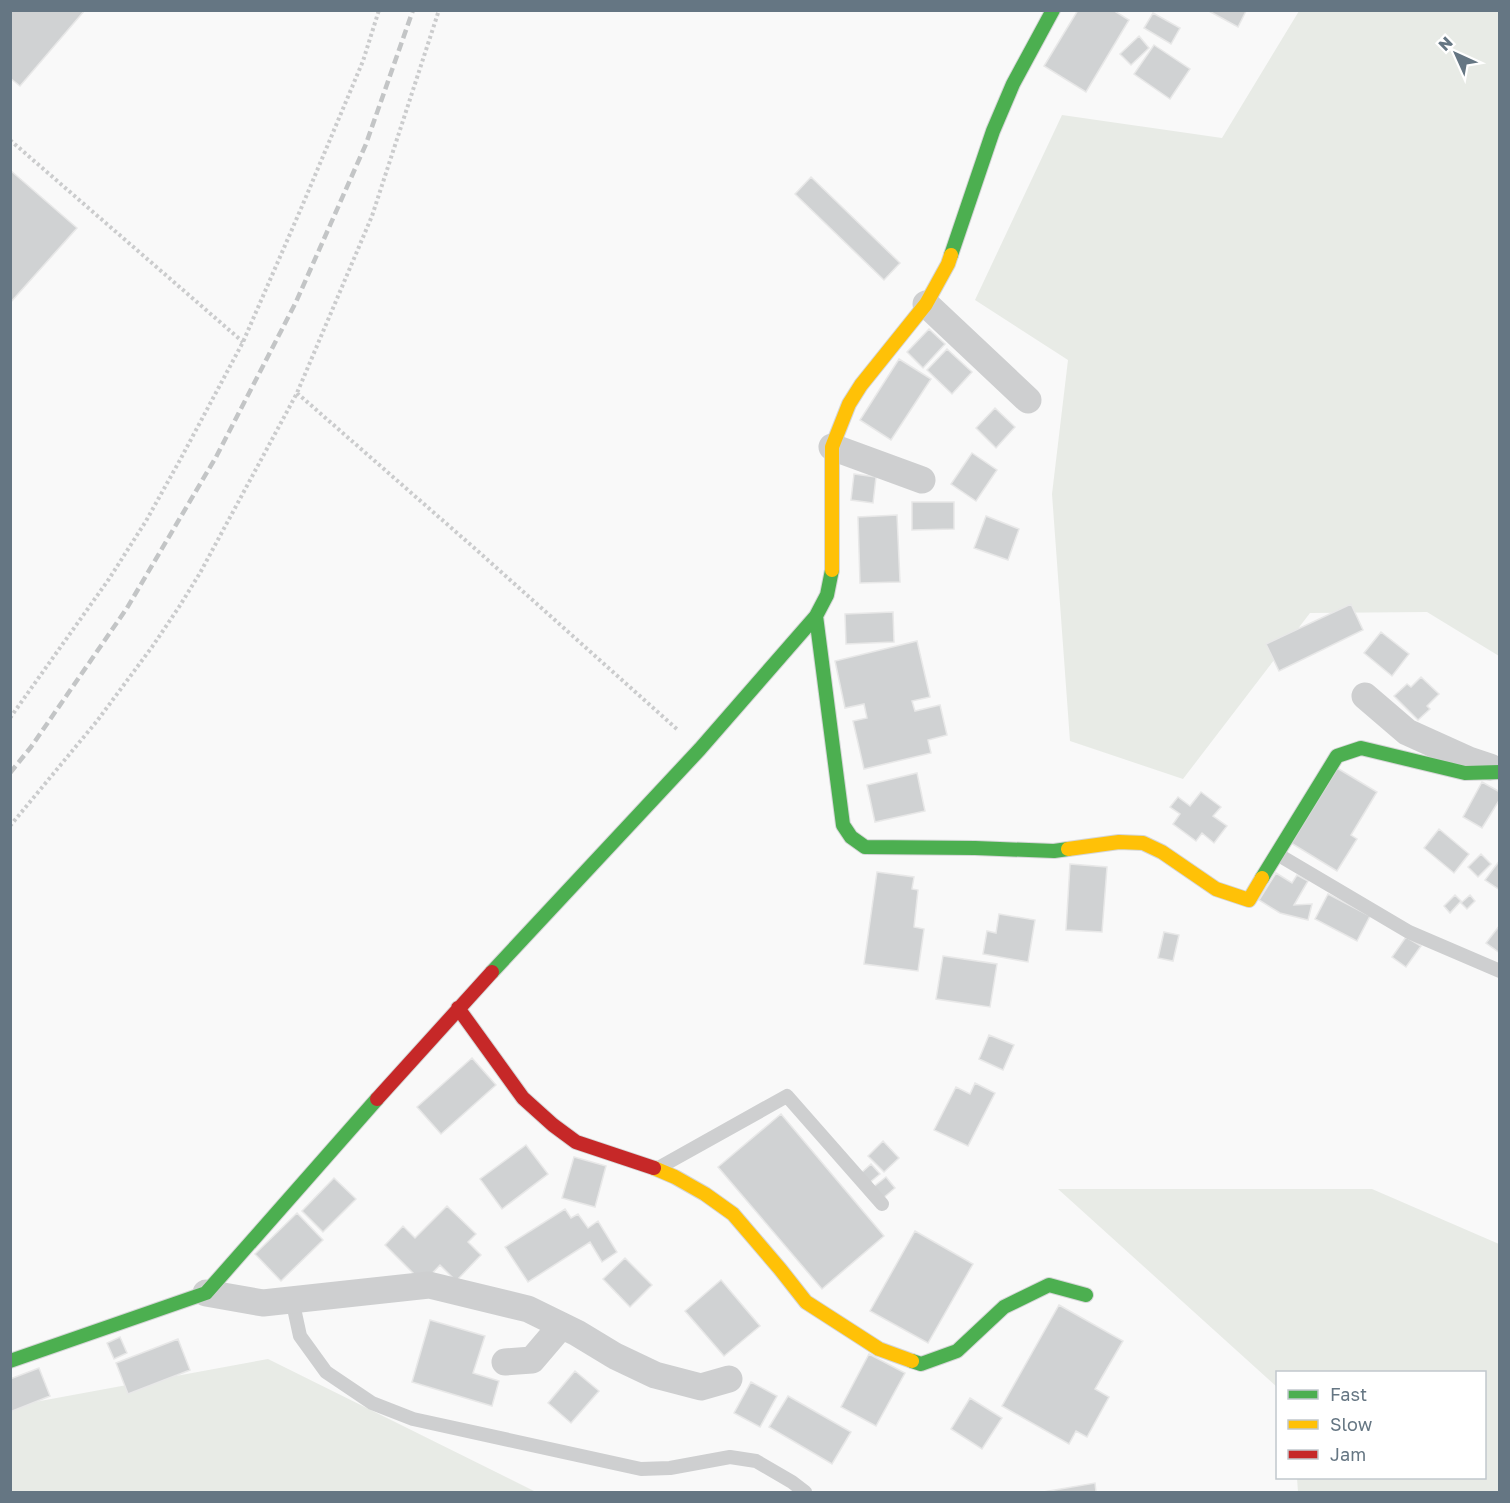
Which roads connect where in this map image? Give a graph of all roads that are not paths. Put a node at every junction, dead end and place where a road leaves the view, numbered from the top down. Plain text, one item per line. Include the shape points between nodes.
1 (1053, 10) edge
2 (927, 304) junction
3 (1028, 400) dead end
4 (832, 447) junction
5 (922, 480) dead end
6 (816, 616) junction
7 (1365, 696) dead end
8 (1500, 771) edge
9 (1277, 854) junction
10 (1500, 971) edge
11 (458, 1008) junction
12 (656, 1169) junction
13 (882, 1204) dead end
14 (206, 1293) junction
15 (1086, 1296) dead end
16 (292, 1299) junction
17 (561, 1326) junction
18 (10, 1361) edge
19 (505, 1362) dead end
20 (729, 1379) dead end
21 (806, 1492) edge

1 - 2 street via 1013,84 948,264
2 - 3 street
2 - 4 street via 861,385
4 - 5 street
4 - 6 street via 832,569 827,595
6 - 9 street via 843,825 865,848 1054,851 1119,842 1143,843 1216,889 1249,900
6 - 11 street via 700,749
7 - 8 street via 1407,732
8 - 9 street via 1465,773 1361,748 1336,756
9 - 10 lane via 1409,932
11 - 12 street via 524,1098 553,1125 576,1143
11 - 14 street
12 - 13 lane via 787,1096
12 - 15 street via 705,1194 733,1214 806,1302 879,1349 921,1364 957,1351 1004,1307 1049,1285
14 - 16 street via 263,1303
14 - 18 street
16 - 17 street via 429,1285 528,1309
16 - 21 lane via 300,1336 326,1372 372,1403 413,1419 641,1469 730,1457 756,1461
17 - 19 street via 532,1360
17 - 20 street via 655,1375 701,1387

